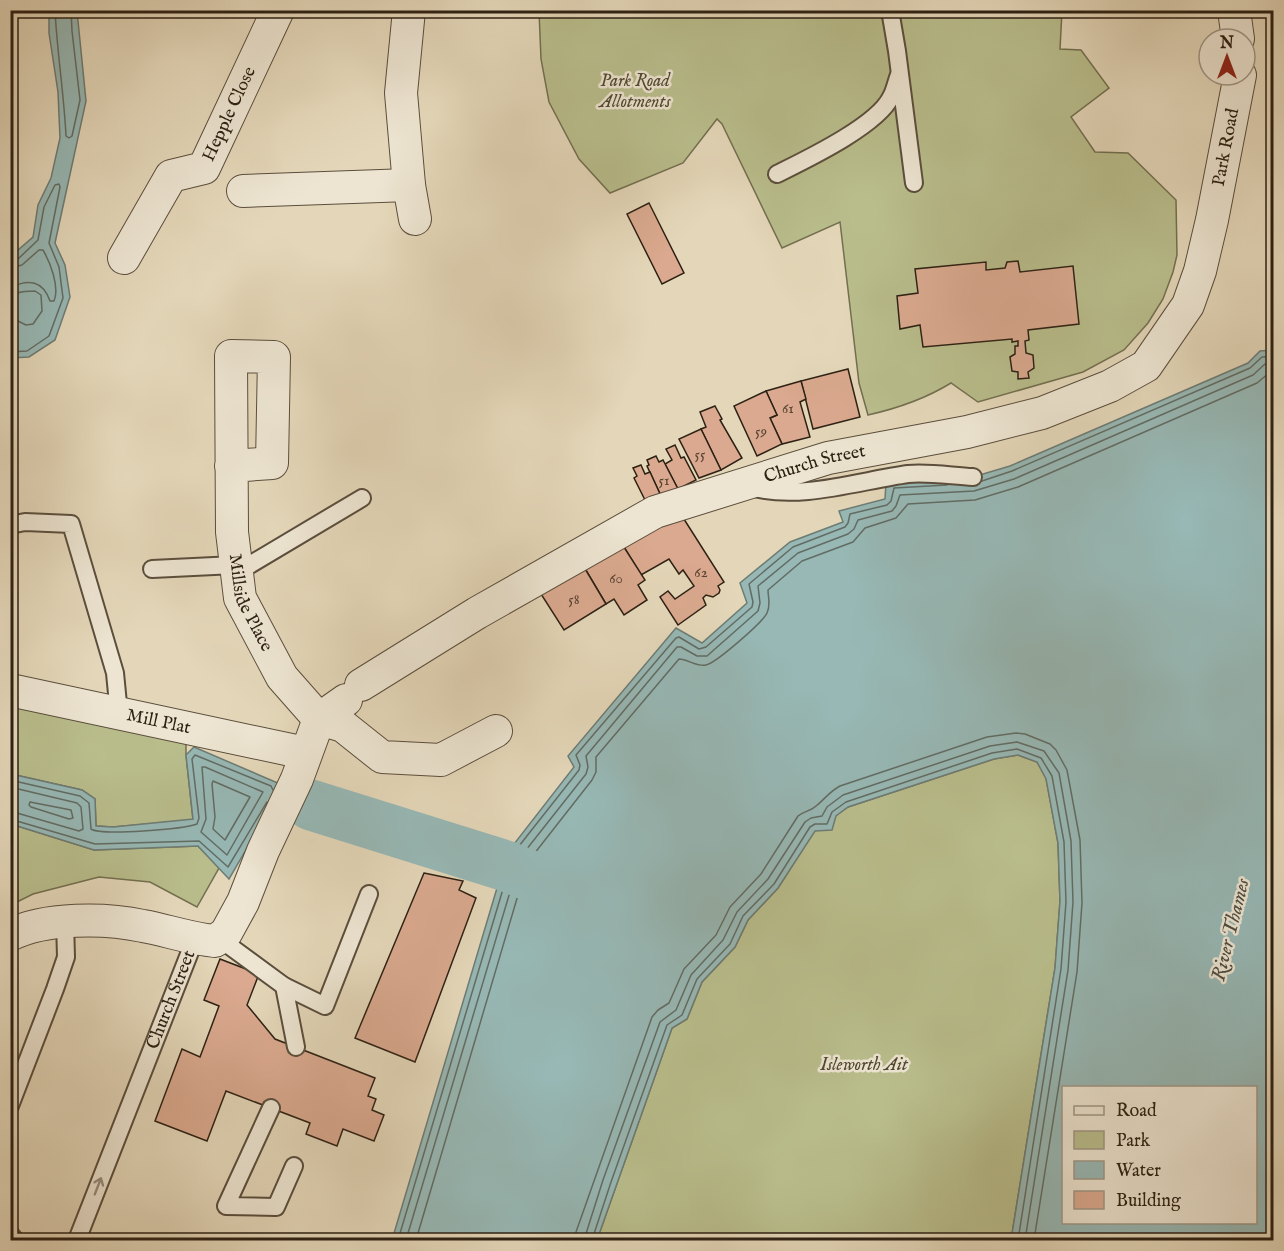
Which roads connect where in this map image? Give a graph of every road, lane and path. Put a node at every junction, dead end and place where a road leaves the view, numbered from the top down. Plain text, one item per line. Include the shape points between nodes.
1 (278, 10) edge
2 (409, 10) edge
3 (890, 10) edge
4 (1234, 10) edge
5 (1236, 27) edge
6 (900, 71) junction
7 (1238, 87) edge
8 (777, 174) dead end
9 (914, 183) dead end
10 (409, 185) junction
11 (243, 191) dead end
12 (416, 219) dead end
13 (1212, 220) joint
14 (124, 258) dead end
15 (231, 465) dead end
16 (973, 477) dead end
17 (742, 485) junction
18 (362, 498) dead end
19 (10, 525) edge
20 (152, 569) dead end
21 (236, 569) junction
22 (10, 690) edge
23 (119, 714) junction
24 (319, 719) junction
25 (496, 731) dead end
26 (301, 766) junction
27 (369, 894) dead end
28 (65, 921) junction
29 (10, 935) edge
30 (208, 939) junction
31 (284, 986) junction
32 (296, 1047) dead end
33 (10, 1106) edge
34 (271, 1108) dead end
35 (294, 1166) dead end
36 (10, 1234) edge
37 (15, 1240) edge
38 (77, 1240) edge

1 - 14 street, Hepple Close via 204,168 171,176
2 - 10 street via 401,93
3 - 6 lane
4 - 5 street
6 - 8 lane via 891,99 872,118 831,146
6 - 9 lane
7 - 13 street, Park Road
10 - 11 street
10 - 12 street
13 - 17 street, Church Street via 1188,304 1146,366 1110,386 1042,413 967,432 828,458
15 - 21 street, Millside Place
16 - 17 lane via 910,474 844,486 771,492
17 - 24 street, Church Street via 655,512 477,613
18 - 21 lane
19 - 23 lane via 71,524 115,673
20 - 21 lane
21 - 24 street, Millside Place via 240,598 282,677
22 - 23 street, Mill Plat
23 - 26 street, Mill Plat via 201,730
24 - 25 street via 343,726 382,757 441,760
24 - 26 street, Church Street
26 - 30 street, Church Street via 230,927
27 - 31 lane via 325,1006
28 - 29 street
28 - 30 street via 141,925
28 - 33 lane via 66,957
30 - 31 lane
38 -> 30 lane, Church Street
31 - 32 lane
34 - 35 lane via 226,1206 276,1207
36 - 37 lane

